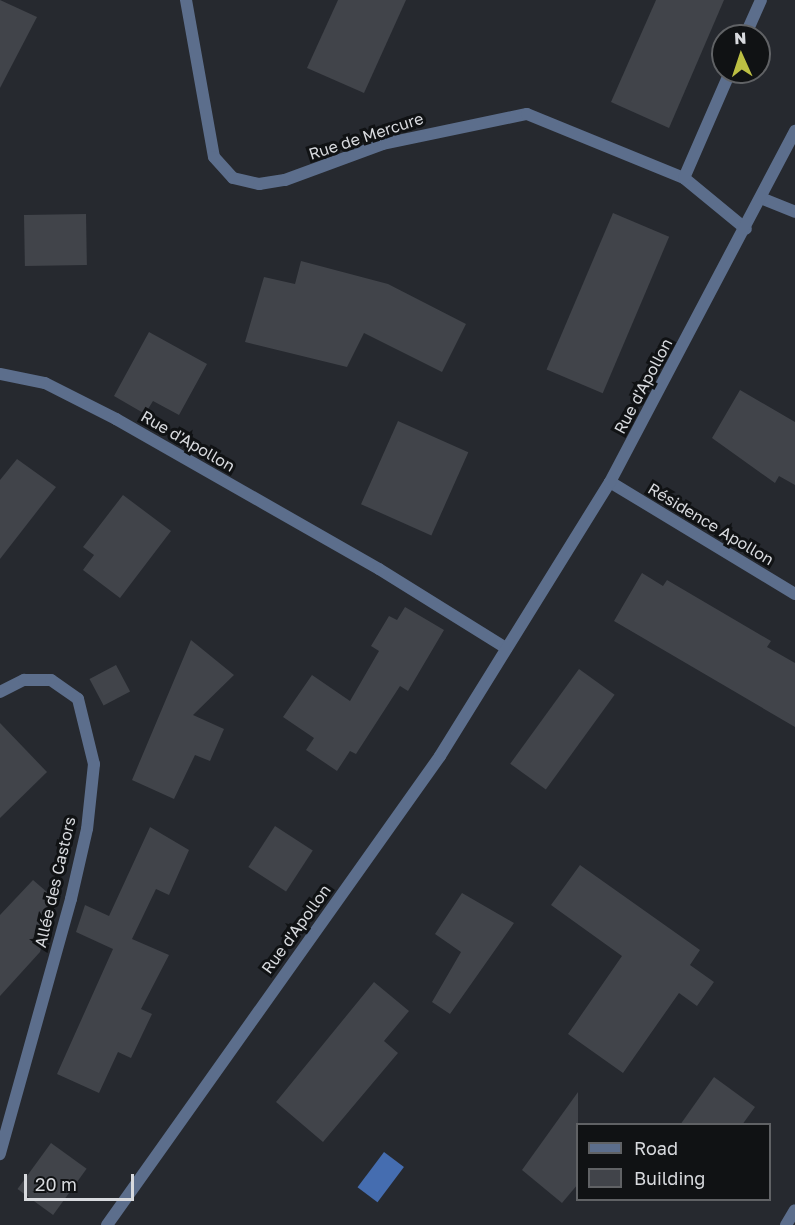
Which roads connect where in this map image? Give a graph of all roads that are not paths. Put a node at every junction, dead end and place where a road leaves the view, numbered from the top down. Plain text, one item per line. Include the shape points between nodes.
1 (186, 0) edge
2 (761, 0) edge
3 (750, 24) edge
4 (725, 84) edge
5 (795, 131) edge
6 (684, 178) junction
7 (761, 198) junction
8 (795, 212) edge
9 (746, 229) junction
10 (0, 374) edge
11 (610, 482) junction
12 (795, 594) edge
13 (506, 648) junction
14 (0, 692) edge
15 (0, 1154) edge
16 (795, 1210) edge
17 (107, 1225) edge
18 (786, 1225) edge

1 - 6 street, Rue de Mercure via 214,157 233,178 258,184 285,180 383,144 527,114
2 - 3 street
4 - 6 street
5 - 7 street, Rue d'Apollon
6 - 9 street, Rue de Mercure
7 - 8 street
7 - 9 street, Rue d'Apollon
9 - 11 street, Rue d'Apollon
10 - 13 street, Rue d'Apollon via 45,383 116,419 379,569
11 - 12 street, Résidence Apollon
11 - 13 street, Rue d'Apollon
13 - 17 street, Rue d'Apollon via 440,756
14 - 15 street, Allée des Castors via 24,680 51,680 78,699 94,764 87,829 71,899
16 - 18 street

